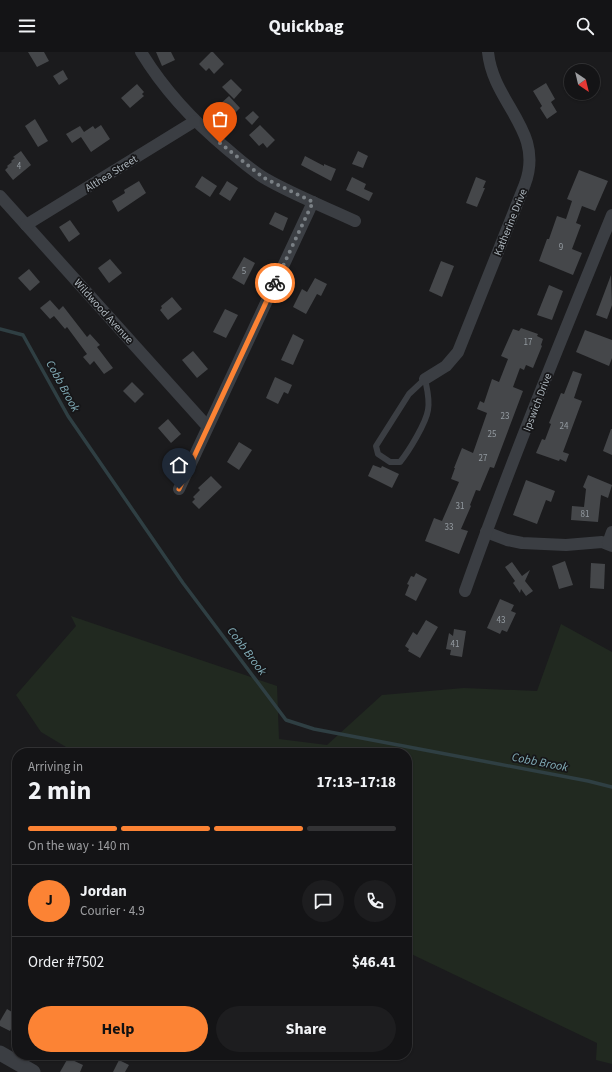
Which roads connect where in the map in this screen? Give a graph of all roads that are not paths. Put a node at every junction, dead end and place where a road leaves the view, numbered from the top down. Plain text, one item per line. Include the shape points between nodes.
1 (141, 52) edge
2 (488, 52) edge
3 (195, 121) junction
4 (0, 196) edge
5 (313, 202) junction
6 (612, 215) edge
7 (355, 220) dead end
8 (26, 224) junction
9 (425, 379) junction
10 (207, 426) junction
11 (179, 489) dead end
12 (486, 532) junction
13 (611, 540) edge
14 (465, 591) dead end
15 (0, 1053) edge
16 (27, 1071) edge

1 - 3 street via 168,91
2 - 9 street, Katherine Drive via 495,81 528,142 530,167 458,352 446,366
3 - 5 street via 254,170
3 - 8 street, Althea Street
4 - 8 street, Wildwood Avenue
5 - 7 street
5 - 10 street
6 - 12 street, Ipswich Drive
8 - 10 street, Wildwood Avenue
9 - 9 lane via 429,398 428,411 410,449 400,462 390,462 378,454 376,446 409,394
10 - 11 street
12 - 13 street via 522,543 566,545
12 - 14 street, Ipswich Drive
15 - 16 street

